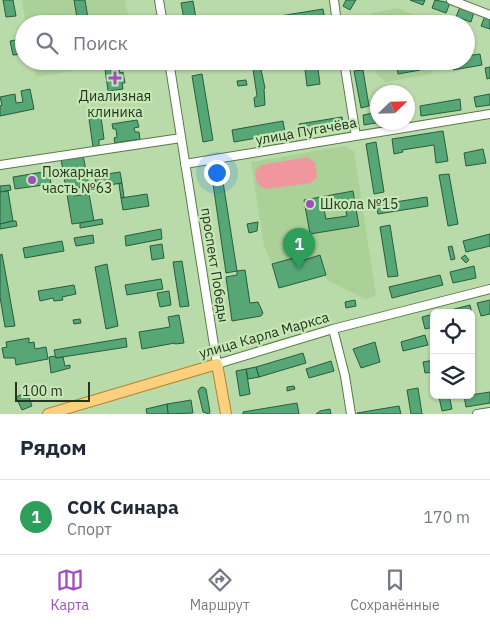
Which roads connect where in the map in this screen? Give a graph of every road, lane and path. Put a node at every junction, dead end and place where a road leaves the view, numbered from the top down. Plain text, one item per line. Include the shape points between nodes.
1 (159, 0) edge
2 (334, 0) edge
3 (451, 0) edge
4 (162, 15) edge
5 (336, 15) edge
6 (490, 15) edge
7 (170, 70) edge
8 (345, 70) edge
9 (490, 114) edge
10 (356, 136) junction
11 (181, 138) junction
12 (185, 164) junction
13 (0, 165) edge
14 (490, 290) edge
15 (333, 329) junction
16 (217, 364) junction
17 (490, 412) edge
18 (48, 414) edge
19 (226, 414) edge
20 (351, 414) edge
21 (477, 414) edge

1 - 4 street
2 - 5 street
3 - 6 street
7 - 11 street, проспект Победы
8 - 10 street
9 - 10 street, улица Пугачёва
10 - 12 street, улица Пугачёва
11 - 12 street, проспект Победы
11 - 13 street
12 - 16 street, проспект Победы
14 - 15 street, улица Карла Маркса
15 - 16 street, улица Карла Маркса
15 - 20 street
16 - 18 main road, улица Карла Маркса
16 - 19 main road, проспект Победы
17 - 21 street

